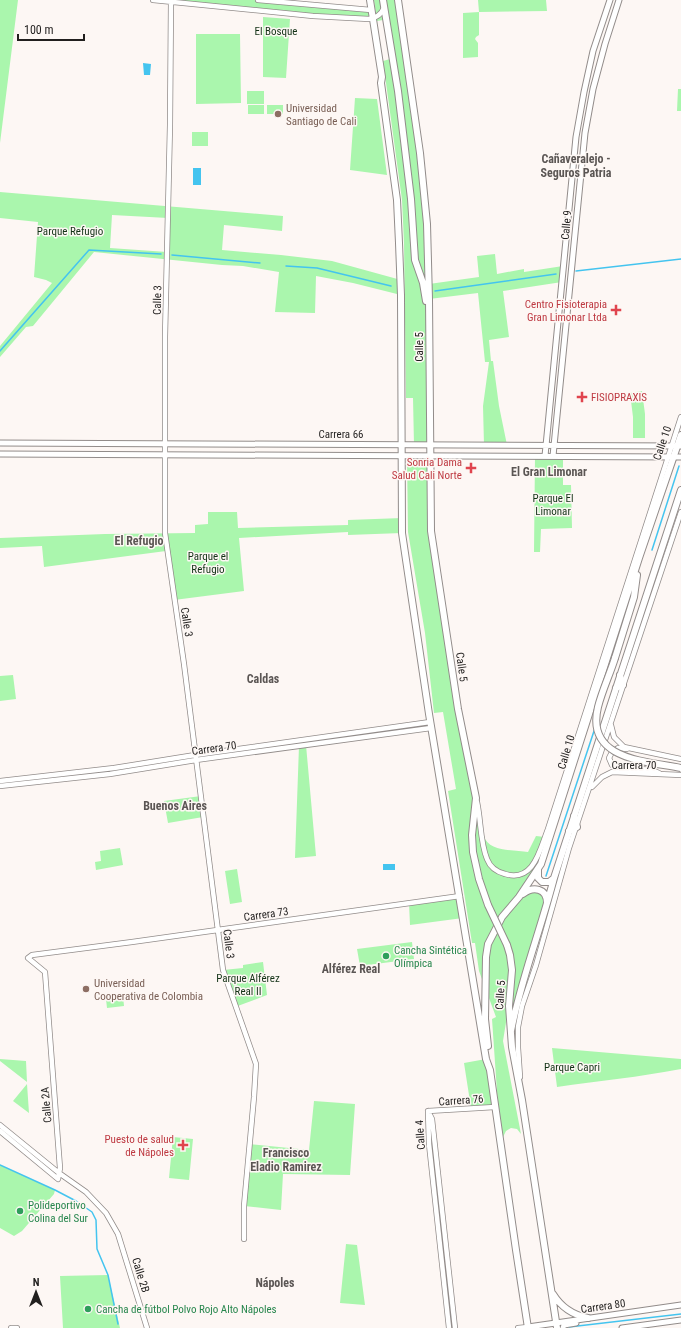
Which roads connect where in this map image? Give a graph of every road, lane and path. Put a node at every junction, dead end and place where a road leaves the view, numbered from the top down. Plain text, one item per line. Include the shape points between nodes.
1 (153, 0) edge
2 (258, 0) edge
3 (370, 0) edge
4 (398, 0) edge
5 (610, 0) edge
6 (619, 0) edge
7 (171, 1) edge
8 (384, 3) edge
9 (371, 10) junction
10 (372, 19) junction
11 (601, 28) junction
12 (605, 44) junction
13 (569, 211) junction
14 (576, 226) junction
15 (575, 238) junction
16 (565, 252) junction
17 (429, 324) junction
18 (681, 416) edge
19 (681, 435) edge
20 (0, 443) edge
21 (164, 444) junction
22 (429, 444) junction
23 (402, 445) junction
24 (546, 445) junction
25 (554, 445) junction
26 (677, 446) edge
27 (0, 454) edge
28 (164, 455) junction
29 (401, 456) junction
30 (429, 456) junction
31 (545, 456) junction
32 (553, 456) junction
33 (674, 457) edge
34 (681, 490) edge
35 (681, 512) edge
36 (639, 558) junction
37 (653, 575) junction
38 (657, 582) junction
39 (654, 591) junction
40 (646, 595) junction
41 (620, 675) junction
42 (598, 677) junction
43 (623, 685) junction
44 (594, 688) junction
45 (616, 688) junction
46 (612, 718) junction
47 (431, 725) junction
48 (633, 749) junction
49 (196, 757) junction
50 (681, 758) edge
51 (681, 768) edge
52 (662, 774) junction
53 (681, 775) edge
54 (0, 781) edge
55 (0, 786) edge
56 (564, 795) junction
57 (557, 797) junction
58 (476, 798) junction
59 (561, 804) junction
60 (583, 808) junction
61 (574, 816) junction
62 (577, 827) junction
63 (569, 831) junction
64 (541, 855) junction
65 (538, 870) junction
66 (554, 878) junction
67 (460, 896) junction
68 (519, 897) junction
69 (546, 910) junction
70 (218, 930) junction
71 (28, 958) joint
72 (510, 1030) junction
73 (490, 1070) junction
74 (522, 1100) junction
75 (495, 1107) junction
76 (428, 1111) junction
77 (0, 1125) edge
78 (0, 1131) edge
79 (59, 1173) junction
80 (244, 1239) dead end
81 (551, 1290) junction
82 (681, 1305) edge
83 (588, 1318) junction
84 (681, 1320) edge
85 (557, 1325) edge
86 (11, 1328) edge
87 (16, 1328) edge
88 (146, 1328) edge
89 (449, 1328) edge
90 (456, 1328) edge
91 (518, 1328) edge
92 (529, 1328) edge
93 (563, 1328) edge
94 (622, 1328) edge

1 - 7 street
2 - 9 street
3 - 9 main road, Calle 5
4 - 17 main road, Calle 5 via 425,197
5 - 11 main road, Calle 9
6 - 12 main road, Calle 9
7 - 10 street via 313,16
7 - 21 street, Calle 3
8 - 10 street via 380,14
8 - 17 main road via 398,91 415,260 423,283
9 - 10 main road, Calle 5
10 - 23 main road, Calle 5 via 397,200 401,295
11 - 12 main road
11 - 13 main road, Calle 9 via 593,51 576,137
12 - 14 main road, Calle 9 via 585,133
13 - 14 main road
13 - 16 main road, Calle 9
14 - 15 main road, Calle 9
15 - 16 main road
15 - 25 main road, Calle 9
16 - 24 main road, Calle 9
17 - 22 main road, Calle 5
18 - 26 street, Calle 10
19 - 26 main road, Calle 10
20 - 21 main road, Carrera 66
21 - 23 main road, Carrera 66
21 - 28 street, Calle 3
22 - 23 main road, Carrera 66
22 - 24 main road, Carrera 66
22 - 30 main road, Calle 5
23 - 29 main road, Calle 5
24 - 25 main road, Carrera 66
24 - 31 main road, Calle 9
25 - 26 main road, Carrera 66
25 - 32 main road, Calle 9
26 - 33 main road, Calle 10
27 - 28 main road, Carrera 66
28 - 29 main road, Carrera 66
28 - 49 street, Calle 3 via 165,539
29 - 30 main road, Carrera 66
29 - 47 main road, Calle 5 via 402,533
30 - 31 main road, Carrera 66
30 - 58 main road, Calle 5 via 434,554 458,709
31 - 32 main road, Carrera 66
32 - 33 main road, Carrera 66
33 - 36 main road, Calle 10
33 - 42 street, Calle 10
34 - 37 main road
35 - 38 street
36 - 42 main road, Calle 10
36 - 51 main road, bridge via 634,597 597,713 597,729 610,750 623,756
37 - 38 main road
37 - 40 main road
38 - 39 street
39 - 40 main road
39 - 43 street
40 - 41 main road
41 - 43 main road
41 - 45 main road
42 - 44 main road, Calle 10
43 - 45 main road
43 - 46 street
44 - 56 main road, Calle 10
44 - 57 street, Calle 10
45 - 61 main road
46 - 48 street, Carrera 70 via 614,737 624,747
46 - 60 street
47 - 49 street, Carrera 70
47 - 67 main road, Calle 5
48 - 50 street, Carrera 70
48 - 52 street via 614,750 610,755 610,762 615,767 653,770
49 - 54 street, Carrera 70
49 - 55 street, Carrera 70 via 115,773
49 - 70 street, Calle 3
52 - 53 street, Carrera 70
52 - 60 street, Carrera 70 via 619,772 605,775 593,785
56 - 57 main road
56 - 59 main road, Calle 10
57 - 59 main road
57 - 64 street, Calle 10
58 - 64 street, Calle 10 via 486,855 492,867 505,874 520,875
58 - 72 main road, Calle 5, bridge via 472,825 475,864 488,905 510,955
59 - 64 main road, Calle 10
60 - 62 street
61 - 62 main road
61 - 63 main road
62 - 63 main road
62 - 74 street via 522,1006 518,1048
63 - 66 main road
64 - 65 main road, Calle 10
65 - 66 main road via 538,878 542,882 549,882
65 - 68 main road, Calle 10
66 - 69 main road
67 - 70 street, Carrera 73
67 - 73 main road, Calle 5 via 486,1059
68 - 69 main road via 532,889 541,890 546,897
68 - 73 main road, Calle 10 via 502,917 487,950 486,1019
69 - 72 main road
70 - 71 street, Carrera 73 via 32,954
70 - 80 street, Calle 3 via 223,970 256,1064 244,1206
71 - 79 street, Calle 2A via 45,972
72 - 74 main road, Calle 5
73 - 75 main road, Calle 5
74 - 81 main road, Calle 5
75 - 76 street, Carrera 76
75 - 92 main road, Calle 5
76 - 89 street, Calle 4 via 429,1144
76 - 90 street, Calle 4 via 432,1118
77 - 79 street
78 - 79 street, Calle 2A via 58,1178
79 - 88 street, Calle 2B via 86,1192 106,1213 118,1234
81 - 83 main road via 566,1309
81 - 85 main road, Calle 5
82 - 83 main road, Carrera 80
83 - 85 main road, Carrera 80
83 - 93 main road via 583,1322 564,1325
84 - 94 main road
85 - 92 main road, Carrera 80
86 - 87 street
91 - 92 street, Carrera 80

